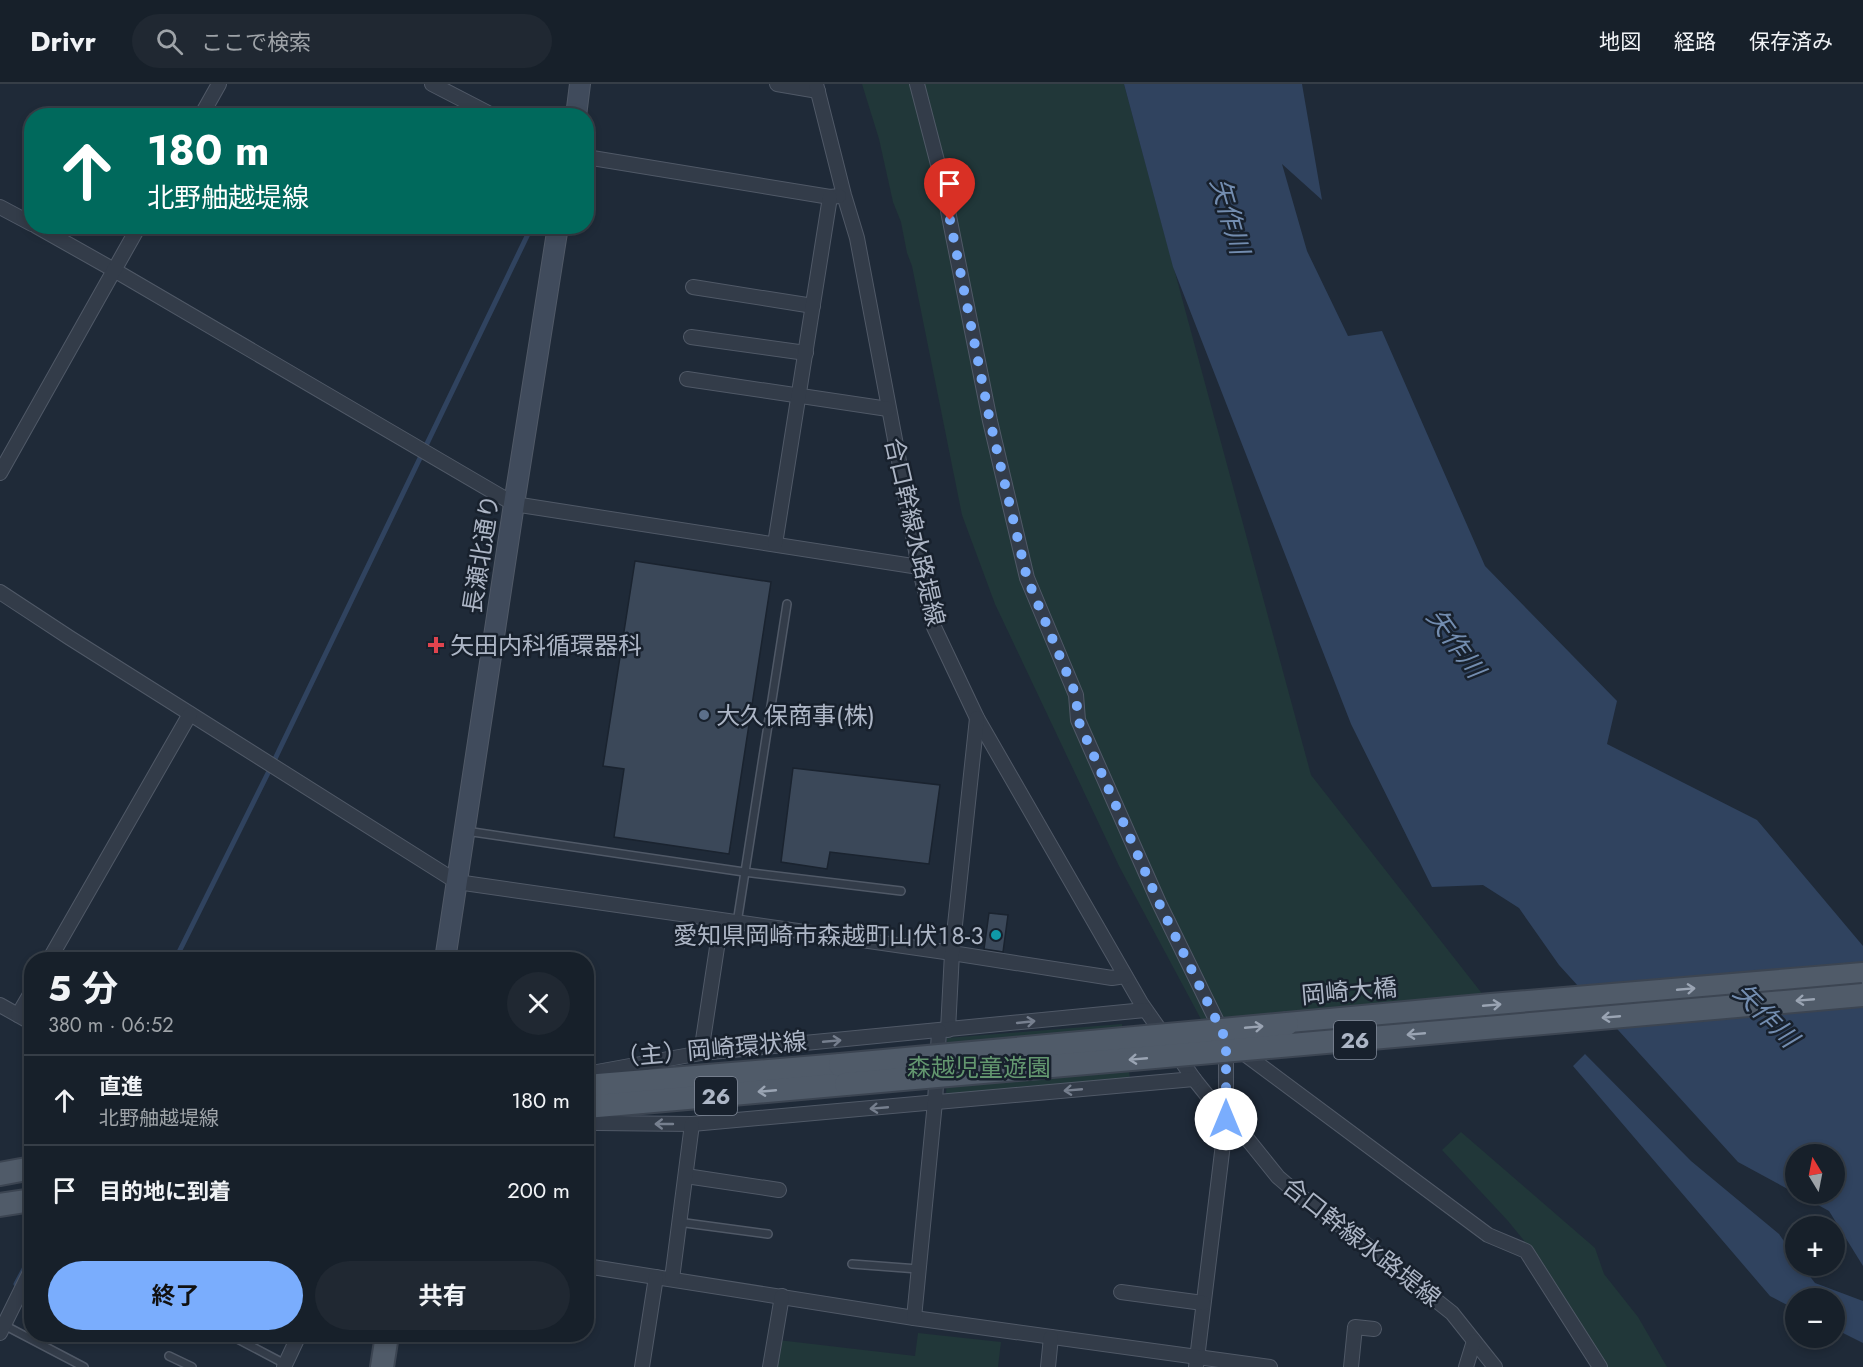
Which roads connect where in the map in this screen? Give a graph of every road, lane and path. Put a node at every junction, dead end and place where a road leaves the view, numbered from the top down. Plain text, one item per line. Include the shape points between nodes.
1 (219, 84) edge
2 (432, 84) edge
3 (580, 84) edge
4 (777, 84) edge
5 (917, 84) edge
6 (817, 88) edge
7 (206, 108) edge
8 (478, 108) edge
9 (577, 108) edge
10 (594, 158) edge
11 (837, 196) junction
12 (0, 207) edge
13 (24, 220) edge
14 (50, 234) edge
15 (134, 234) edge
16 (557, 234) edge
17 (114, 270) junction
18 (693, 287) dead end
19 (813, 306) junction
20 (691, 337) dead end
21 (806, 353) junction
22 (687, 379) dead end
23 (799, 396) junction
24 (888, 410) junction
25 (0, 473) edge
26 (514, 504) junction
27 (775, 544) junction
28 (919, 567) junction
29 (0, 592) edge
30 (787, 604) dead end
31 (190, 714) junction
32 (977, 718) junction
33 (465, 831) junction
34 (744, 872) junction
35 (457, 882) junction
36 (901, 891) dead end
37 (721, 921) junction
38 (737, 923) junction
39 (54, 952) edge
40 (446, 952) edge
41 (952, 953) junction
42 (1863, 974) edge
43 (1125, 976) junction
44 (1863, 995) edge
45 (0, 1005) edge
46 (24, 1005) edge
47 (1145, 1010) junction
48 (18, 1015) junction
49 (24, 1018) edge
50 (943, 1030) junction
51 (1226, 1040) junction
52 (701, 1053) junction
53 (594, 1073) edge
54 (843, 1075) junction
55 (1194, 1079) junction
56 (594, 1086) edge
57 (935, 1102) junction
58 (594, 1106) edge
59 (1226, 1119) junction
60 (594, 1121) edge
61 (692, 1124) junction
62 (24, 1170) edge
63 (0, 1174) edge
64 (686, 1176) junction
65 (779, 1190) dead end
66 (24, 1201) edge
67 (0, 1205) edge
68 (678, 1222) junction
69 (768, 1234) dead end
70 (852, 1264) dead end
71 (594, 1267) edge
72 (918, 1269) junction
73 (656, 1277) junction
74 (672, 1279) junction
75 (24, 1284) edge
76 (1121, 1292) dead end
77 (782, 1296) junction
78 (1203, 1303) junction
79 (914, 1318) junction
80 (2, 1329) edge
81 (1374, 1329) dead end
82 (1051, 1337) junction
83 (24, 1339) edge
84 (1474, 1341) junction
85 (30, 1342) edge
86 (243, 1342) edge
87 (296, 1342) edge
88 (386, 1342) edge
89 (169, 1356) dead end
90 (1197, 1362) edge
91 (284, 1365) edge
92 (84, 1367) edge
93 (192, 1367) edge
94 (382, 1367) edge
95 (642, 1367) edge
96 (770, 1367) edge
97 (1048, 1367) edge
98 (1270, 1367) edge
99 (1351, 1367) edge
100 (1466, 1367) edge
101 (1495, 1367) edge
102 (1600, 1367) edge

1 - 7 street
2 - 8 street
3 - 9 street
4 - 6 street
5 - 51 street via 1027,578 1076,695 1078,720 1159,903
6 - 11 street, 合口幹線水路堤線
10 - 11 street
11 - 19 street
11 - 24 street, 合口幹線水路堤線 via 857,238
12 - 13 street
14 - 17 street
15 - 17 street
16 - 26 street, 長瀬北通り
17 - 25 street
17 - 26 street
18 - 19 street
19 - 21 street
20 - 21 street
21 - 23 street
22 - 23 street
23 - 24 street
23 - 27 street
24 - 28 street, 合口幹線水路堤線
26 - 27 street
26 - 33 street, 長瀬北通り
27 - 28 street
28 - 32 street, 合口幹線水路堤線 via 934,627
29 - 31 street
30 - 34 lane
31 - 35 street
31 - 39 street
32 - 41 street
32 - 43 street, 合口幹線水路堤線
33 - 34 lane
33 - 35 street, 長瀬北通り
34 - 36 lane
34 - 38 lane
35 - 37 street
35 - 40 street, 長瀬北通り
37 - 38 street
37 - 52 street
38 - 41 street
41 - 43 street via 1112,978
41 - 50 street
54 -> 42 main road, 岡崎大橋 / 26, bridge via 1491,1005
43 - 47 street, 合口幹線水路堤線
44 -> 54 main road, 岡崎大橋 / 26, bridge
45 - 48 street
46 - 48 street
50 -> 47 street
47 - 55 street, 合口幹線水路堤線
48 - 49 street
52 -> 50 street
50 - 57 street
51 - 59 street
51 - 102 street via 1488,1234 1527,1251
52 - 53 street
54 - 56 main road, （主）岡崎環状線 / 26
54 -> 58 main road, （主）岡崎環状線 / 26
55 -> 57 street
55 - 59 street, 合口幹線水路堤線
57 -> 61 street
57 - 72 street
59 - 78 street
59 - 84 street, 合口幹線水路堤線 via 1241,1131 1278,1177 1452,1313
61 -> 60 street
61 - 64 street
62 - 63 main road
64 - 65 street
64 - 68 street
66 - 67 main road
68 - 69 lane
68 - 74 street
70 - 72 lane
71 - 73 street
72 - 79 street
73 - 74 street
73 - 95 street
74 - 77 street
75 - 80 street
76 - 78 street
77 - 79 street
77 - 96 street
78 - 90 street
79 - 82 street
80 - 83 lane
81 - 99 street via 1355,1327
82 - 90 street
82 - 97 street
84 - 100 street
84 - 101 street, 合口幹線水路堤線
85 - 92 lane
86 - 91 lane
87 - 91 street
88 - 94 main road
89 - 93 lane
90 - 98 street

